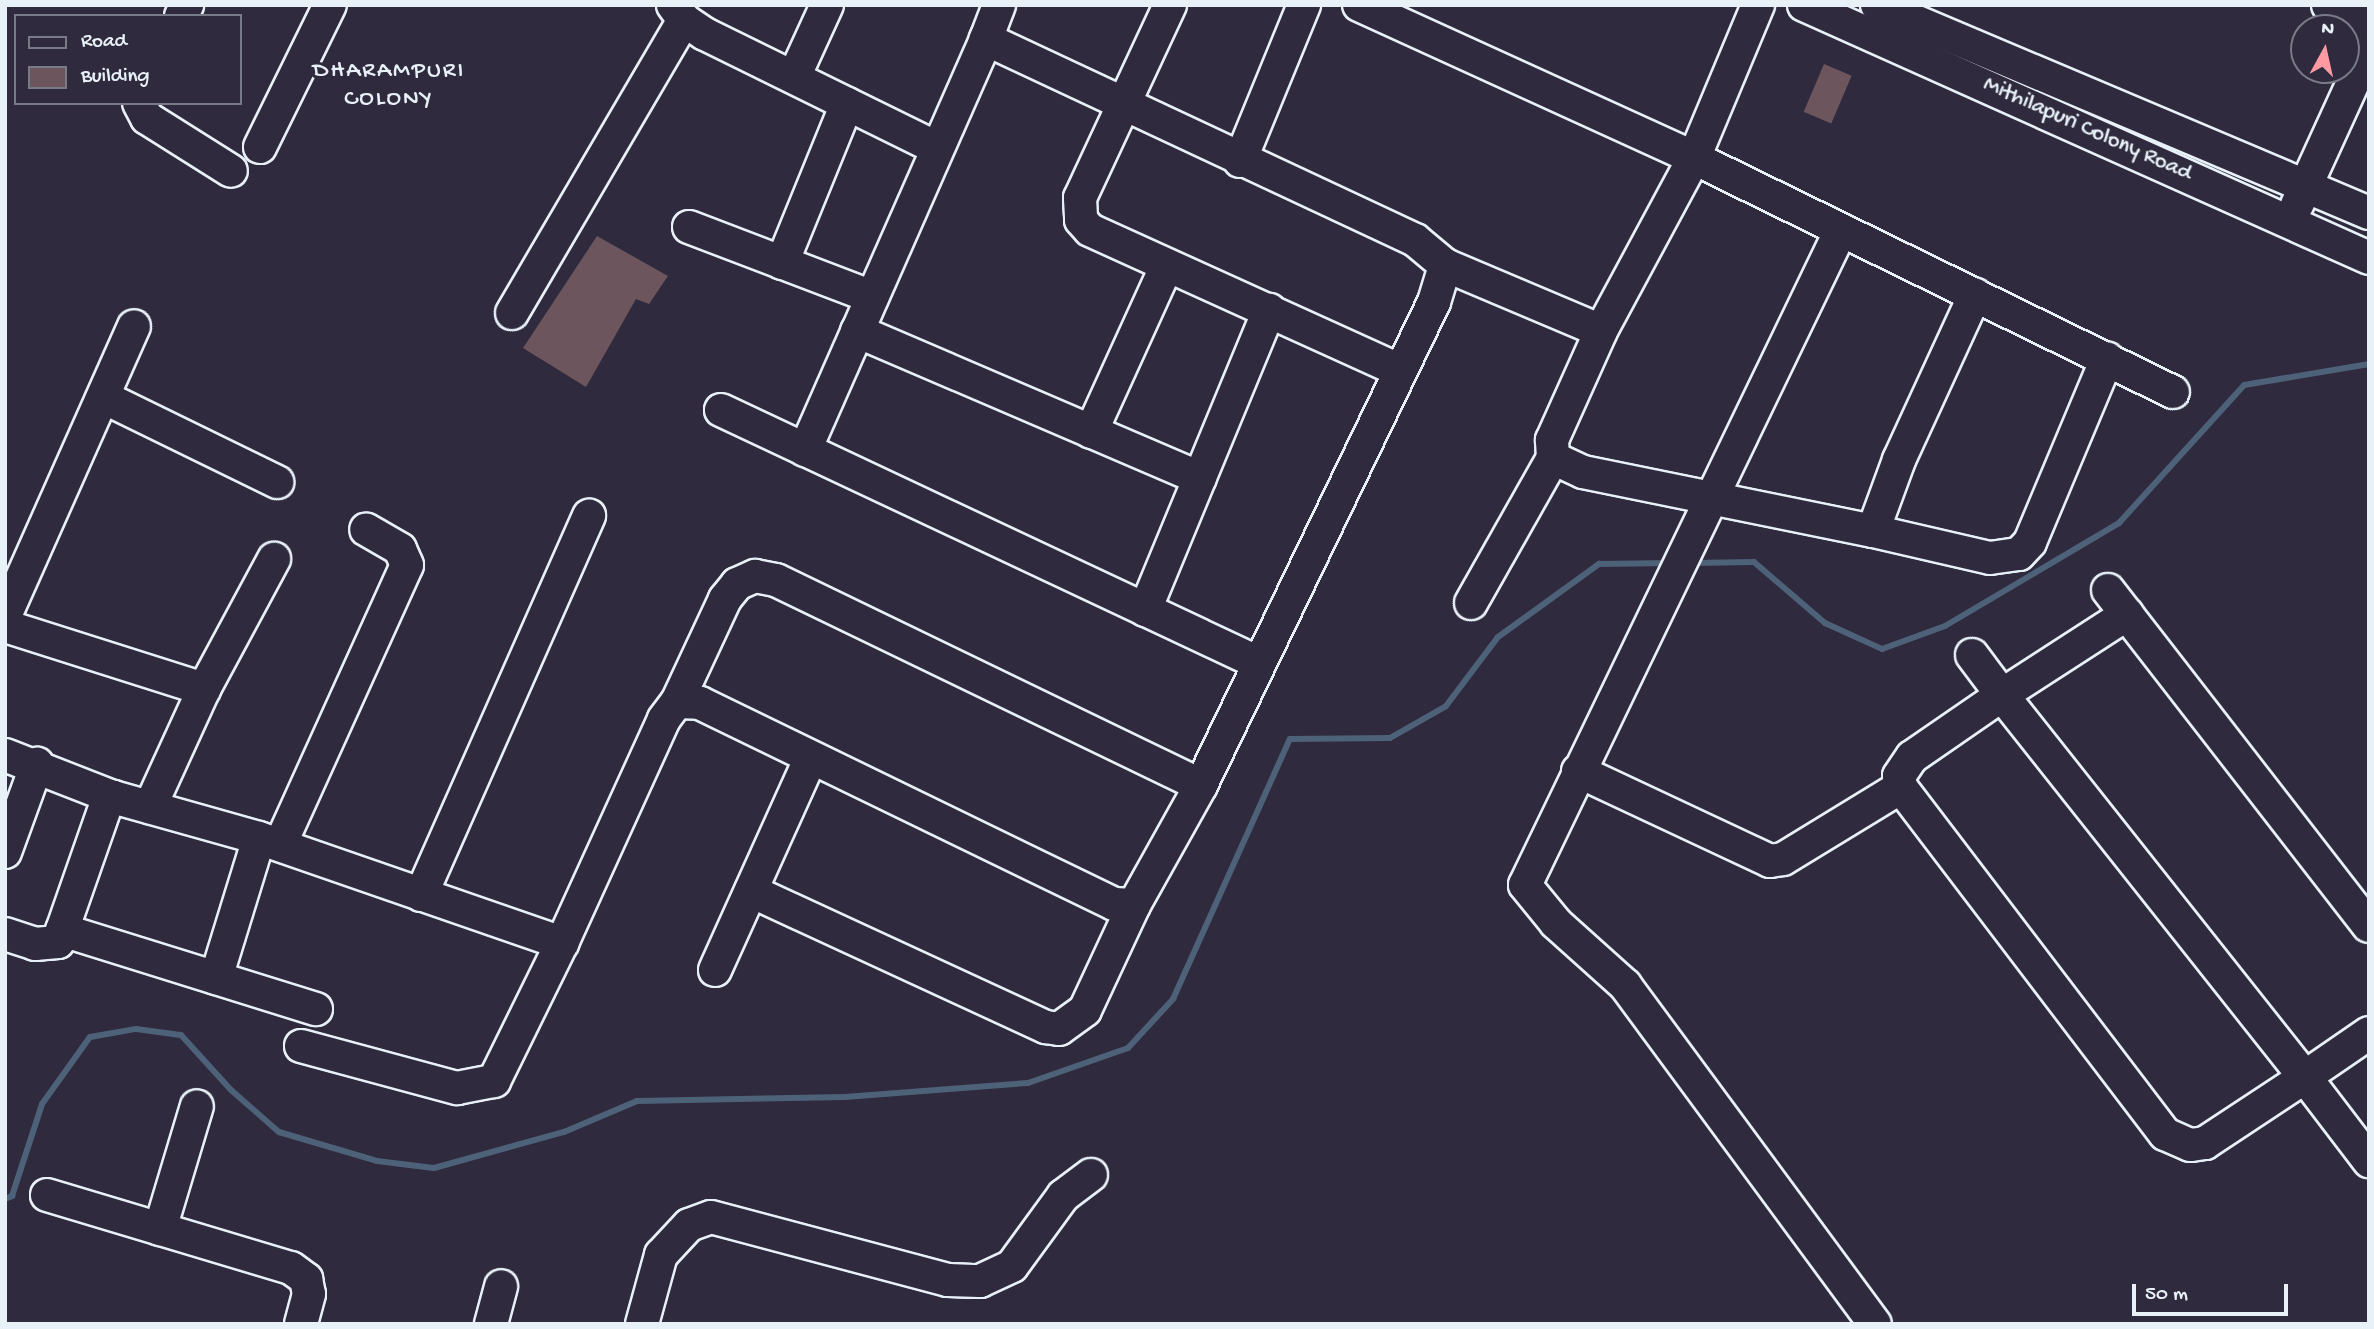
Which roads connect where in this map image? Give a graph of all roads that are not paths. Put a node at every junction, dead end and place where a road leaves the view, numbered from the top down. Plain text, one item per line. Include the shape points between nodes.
1 (330, 5) edge
2 (827, 5) edge
3 (999, 5) edge
4 (1170, 5) edge
5 (1304, 5) edge
6 (1359, 5) edge
7 (1758, 5) edge
8 (1804, 5) edge
9 (1877, 5) edge
10 (2328, 5) edge
11 (678, 13) edge
12 (2369, 25) edge
13 (986, 39) junction
14 (2369, 48) edge
15 (794, 78) junction
16 (847, 104) junction
17 (140, 105) edge
18 (1122, 107) junction
19 (260, 147) dead end
20 (937, 148) junction
21 (1694, 158) junction
22 (1240, 161) junction
23 (231, 171) dead end
24 (2306, 186) junction
25 (2369, 213) edge
26 (2289, 222) junction
27 (689, 227) dead end
28 (1841, 230) junction
29 (2369, 258) edge
30 (782, 263) junction
31 (1167, 265) junction
32 (1445, 265) junction
33 (1975, 295) junction
34 (872, 297) junction
35 (1269, 310) junction
36 (512, 313) dead end
37 (134, 326) dead end
38 (857, 331) junction
39 (1601, 331) junction
40 (2106, 359) junction
41 (1399, 370) junction
42 (2173, 392) dead end
43 (103, 397) junction
44 (721, 410) dead end
45 (1091, 432) junction
46 (805, 450) junction
47 (1553, 458) junction
48 (1200, 478) junction
49 (277, 482) dead end
50 (1711, 499) junction
51 (589, 516) dead end
52 (366, 529) dead end
53 (1873, 531) junction
54 (274, 559) dead end
55 (1471, 603) dead end
56 (1145, 610) junction
57 (5, 616) edge
58 (5, 626) edge
59 (1972, 655) dead end
60 (1259, 663) junction
61 (204, 689) junction
62 (2002, 695) junction
63 (677, 702) junction
64 (5, 755) edge
65 (810, 760) junction
66 (37, 765) junction
67 (1578, 771) junction
68 (1201, 785) junction
69 (1901, 787) junction
70 (113, 797) junction
71 (150, 807) junction
72 (270, 842) junction
73 (5, 852) edge
74 (751, 891) junction
75 (421, 895) junction
76 (1134, 905) junction
77 (2369, 926) edge
78 (62, 930) junction
79 (5, 934) edge
80 (562, 943) junction
81 (715, 970) dead end
82 (216, 978) junction
83 (316, 1009) dead end
84 (2369, 1033) edge
85 (301, 1046) dead end
86 (2305, 1077) junction
87 (197, 1107) dead end
88 (2369, 1161) edge
89 (1091, 1175) dead end
90 (47, 1195) dead end
91 (160, 1229) junction
92 (501, 1286) dead end
93 (301, 1324) edge
94 (491, 1324) edge
95 (642, 1324) edge
96 (1875, 1324) edge

1 - 19 street
2 - 15 street
3 - 13 street
4 - 18 street
5 - 22 street
6 - 21 street
7 - 21 street
8 - 26 street, Mithilapuri Colony Road
9 - 24 street, Mithilapuri Colony Road
10 - 12 street
11 - 15 street
11 - 36 street
13 - 18 street
13 - 20 street
14 - 24 street
15 - 16 street
16 - 20 street
16 - 30 street
17 - 23 street via 148,118
18 - 22 street
18 - 31 street via 1078,211 1090,230
20 - 34 street
21 - 28 street
21 - 39 street
22 - 32 street via 1415,240
24 - 25 street, Mithilapuri Colony Road
24 - 26 street
26 - 29 street, Mithilapuri Colony Road
27 - 30 street
28 - 33 street
28 - 50 street
30 - 34 street
31 - 35 street
31 - 45 street
32 - 39 street
32 - 41 street via 1434,302
33 - 40 street
33 - 53 street via 1899,460
34 - 38 street
35 - 41 street
35 - 48 street
37 - 43 street
38 - 45 street
38 - 46 street
39 - 47 street via 1552,440
40 - 42 street
40 - 53 street via 2029,542 2019,554 1990,558
41 - 60 street
43 - 49 street
43 - 57 street
44 - 46 street
45 - 48 street
46 - 56 street
47 - 50 street via 1583,472
47 - 55 street
48 - 56 street
50 - 53 street
50 - 67 street
51 - 75 street
52 - 72 street via 400,549 407,565
54 - 61 street
56 - 60 street
58 - 61 street
59 - 62 street
60 - 68 street
61 - 71 street
62 - 69 street via 1902,766
62 - 77 street via 2118,602
62 - 86 street
63 - 65 street via 701,703
63 - 68 street via 724,599 737,584 755,576 776,580
63 - 80 street via 664,719
64 - 66 street
65 - 74 street
65 - 76 street via 1114,904
66 - 70 street
66 - 73 street
67 - 69 street via 1751,855 1783,859
67 - 96 street via 1525,885 1556,923 1625,985
68 - 76 street
69 - 86 street via 2165,1134 2190,1145 2205,1143
70 - 71 street
70 - 78 street via 106,805
71 - 72 street
72 - 75 street
72 - 82 street
74 - 76 street via 1059,1029 1085,1010
74 - 81 street
75 - 80 street
78 - 79 street via 58,942 48,945
78 - 82 street
80 - 85 street via 494,1081 457,1088
82 - 83 street
84 - 86 street
86 - 88 street
87 - 91 street
89 - 95 street via 1063,1196 1012,1266 980,1280 948,1280 711,1217 689,1225 661,1255
90 - 91 street
91 - 93 street via 291,1268 306,1279 309,1294
92 - 94 street

